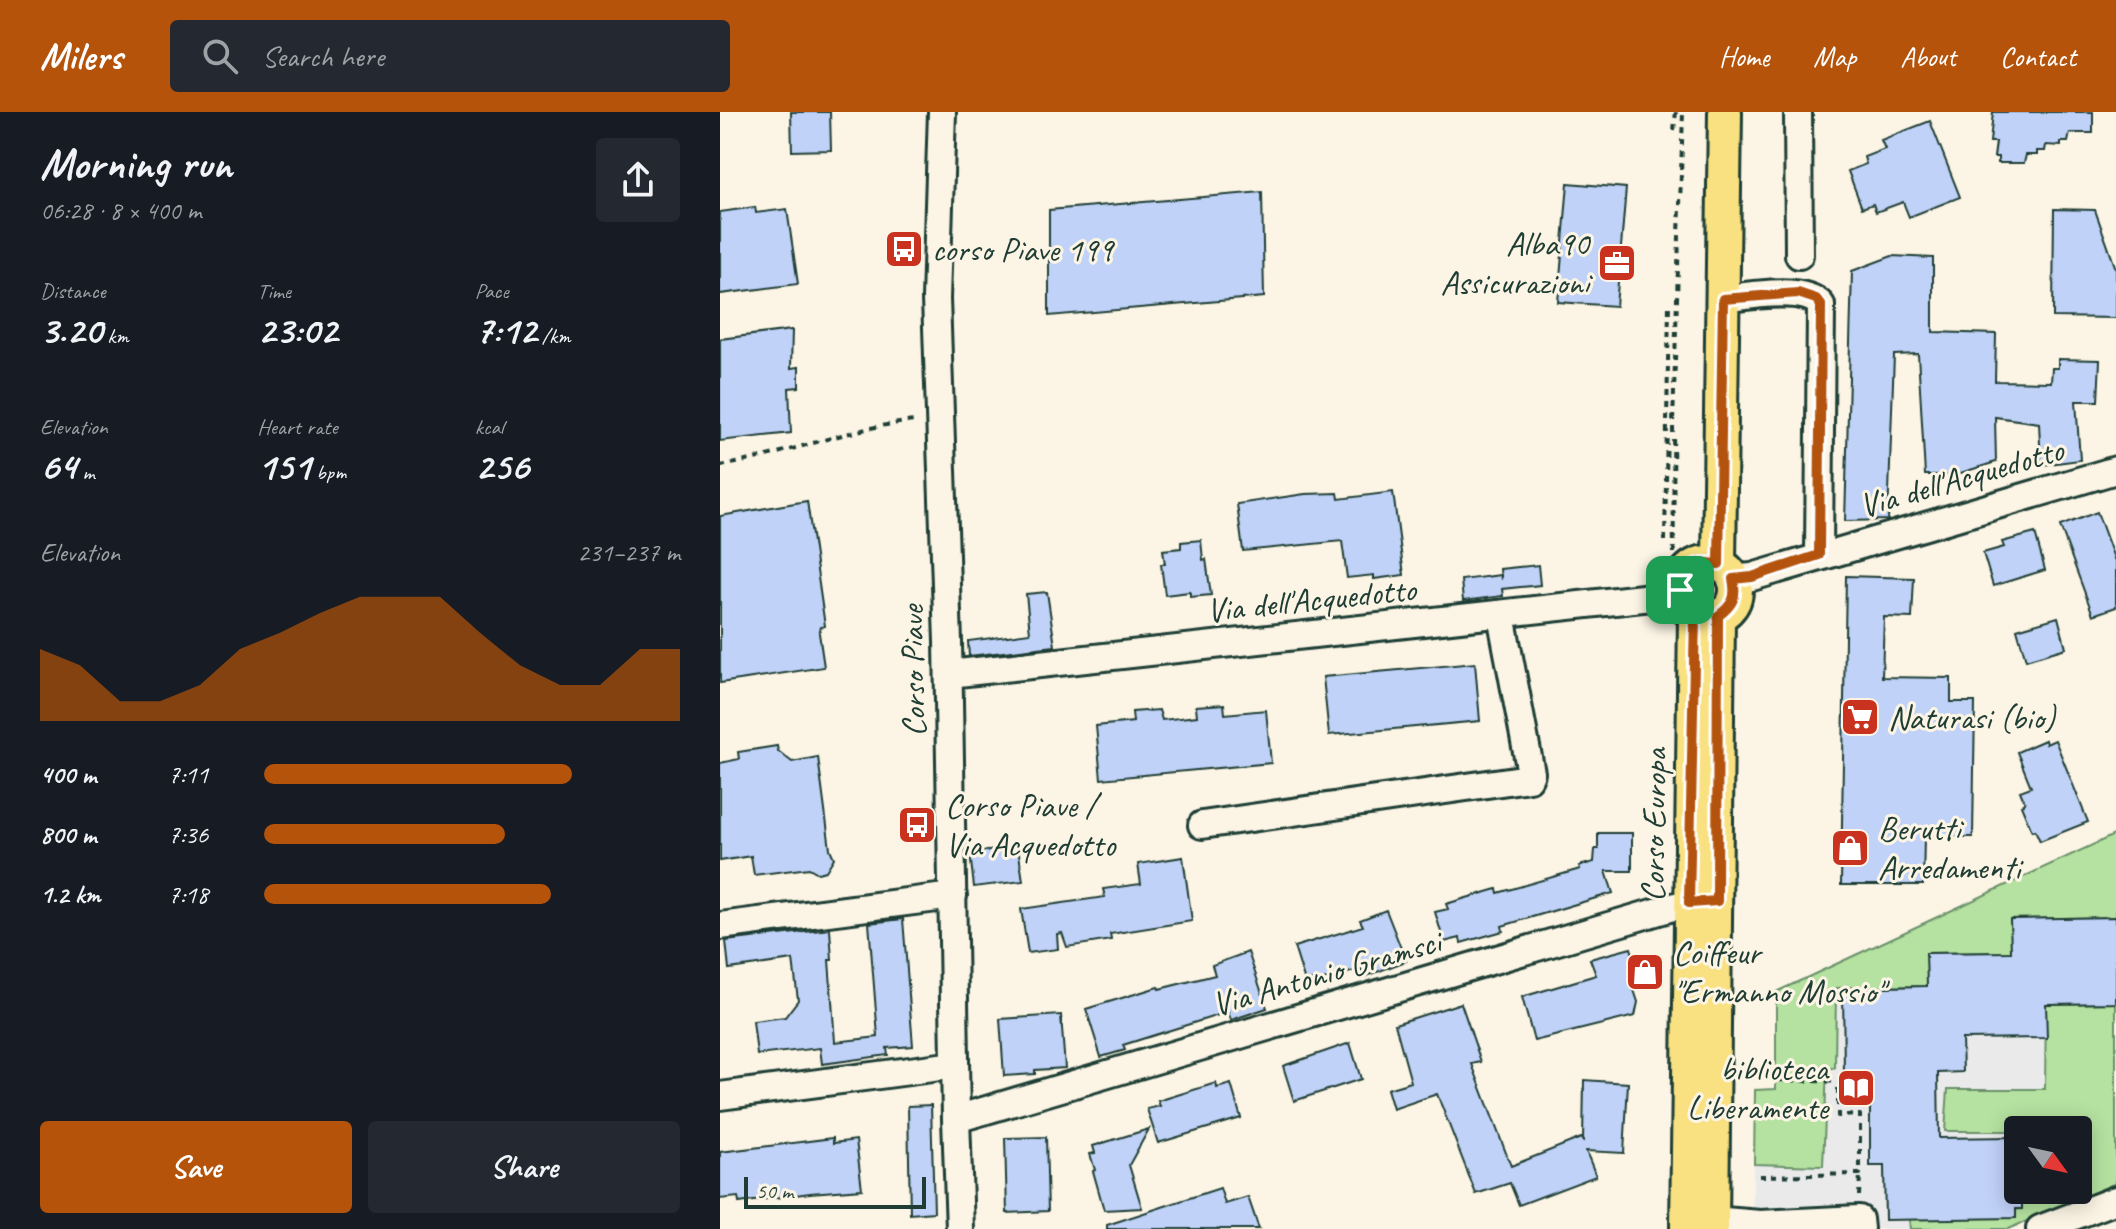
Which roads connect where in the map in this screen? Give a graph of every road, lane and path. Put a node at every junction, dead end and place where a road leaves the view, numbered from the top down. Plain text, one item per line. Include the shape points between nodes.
1 (942, 112) edge
2 (1676, 112) edge
3 (1705, 112) edge
4 (1725, 112) edge
5 (1798, 112) edge
6 (1674, 130) dead end
7 (1799, 255) dead end
8 (1723, 299) junction
9 (1669, 303) dead end
10 (941, 419) junction
11 (720, 466) edge
12 (2116, 470) edge
13 (1665, 541) dead end
14 (1819, 555) junction
15 (1717, 569) junction
16 (1698, 607) junction
17 (1501, 615) junction
18 (949, 674) junction
19 (1202, 825) dead end
20 (953, 896) junction
21 (1703, 902) junction
22 (720, 926) edge
23 (955, 1065) junction
24 (1768, 1074) dead end
25 (1838, 1082) junction
26 (1848, 1082) dead end
27 (720, 1096) edge
28 (956, 1119) junction
29 (1759, 1176) dead end
30 (2116, 1200) edge
31 (1704, 1226) edge
32 (960, 1229) edge
33 (1860, 1229) edge
34 (2040, 1229) edge

1 - 10 street, Corso Piave via 936,299
2 - 6 path
3 - 15 main road
4 - 8 main road
5 - 7 street
8 - 14 street via 1798,293 1821,305
8 - 15 main road
9 - 13 path
10 - 11 path via 860,429
10 - 18 street, Corso Piave
12 - 14 street, Via dell'Acquedotto
14 - 15 street, Via dell'Acquedotto via 1752,577
15 - 16 main road via 1685,573
15 - 16 main road via 1736,593 1730,607
16 - 17 street, Via dell'Acquedotto via 1670,595
16 - 21 main road, Corso Europa
17 - 18 street, Via dell'Acquedotto
17 - 19 street via 1529,778
18 - 20 street, Corso Piave
20 - 22 street
20 - 23 street, Corso Piave
21 - 28 street, Via Antonio Gramsci
21 - 31 main road, Corso Europa
23 - 27 street
23 - 28 street, Corso Piave
24 - 25 path via 1776,1080
25 - 26 path
25 - 29 path via 1838,1116 1860,1115 1860,1174
28 - 32 street, Corso Piave
30 - 34 street
31 - 33 street via 1859,1219

